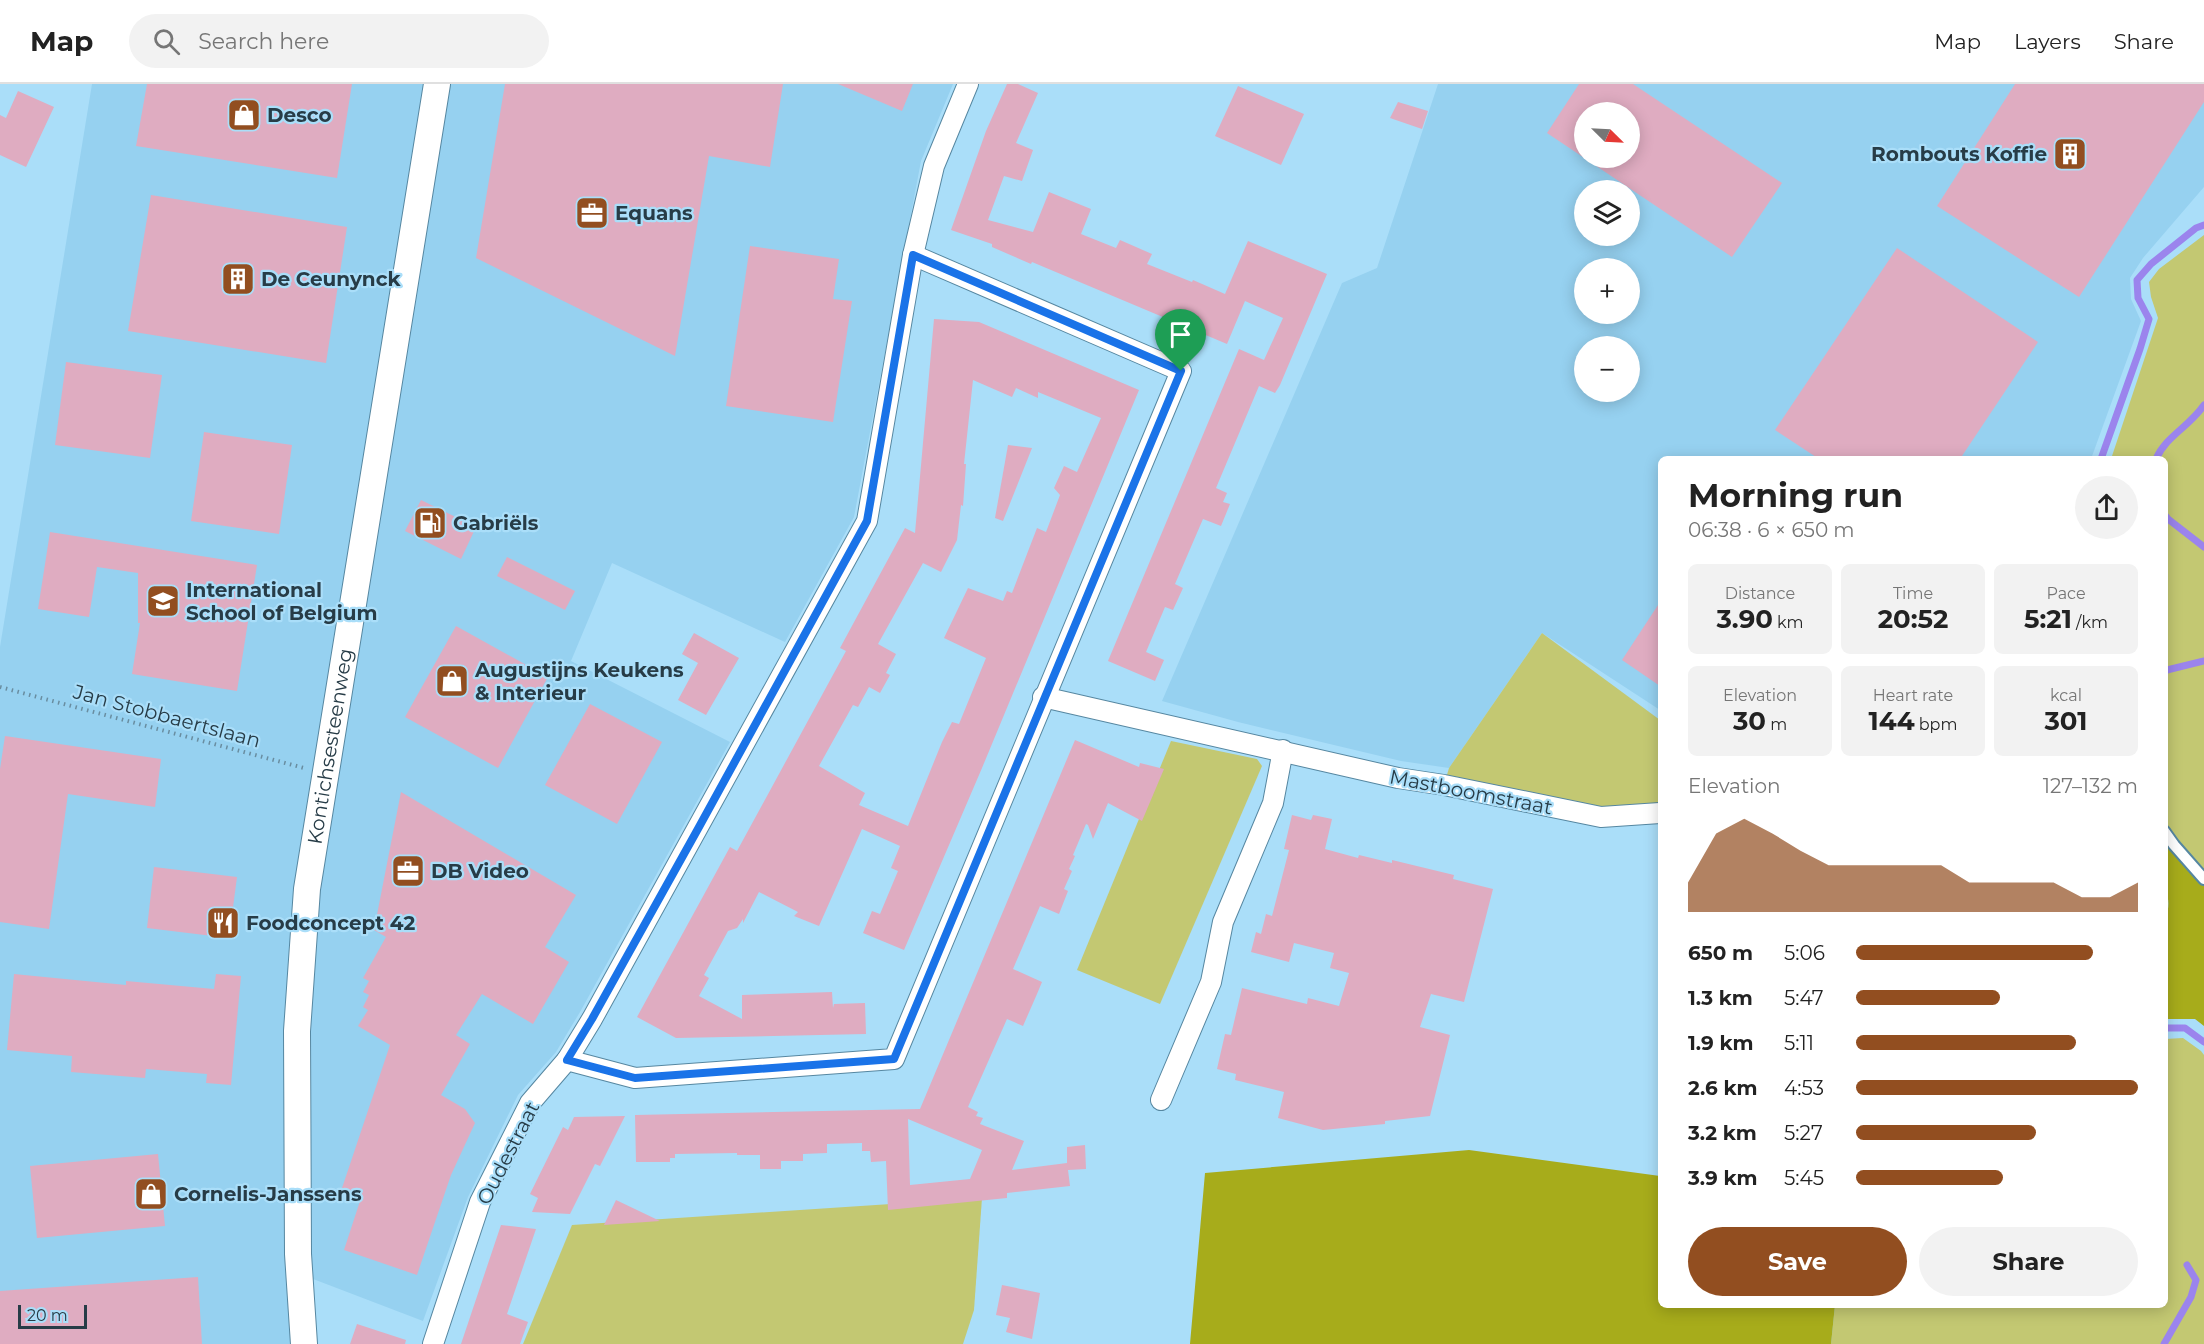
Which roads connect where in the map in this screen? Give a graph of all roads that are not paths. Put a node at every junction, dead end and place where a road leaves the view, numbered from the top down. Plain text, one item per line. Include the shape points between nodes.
1 (437, 84) edge
2 (968, 84) edge
3 (913, 255) junction
4 (1043, 697) junction
5 (1283, 750) junction
6 (1658, 813) edge
7 (2168, 837) edge
8 (2204, 879) edge
9 (567, 1060) junction
10 (1161, 1100) dead end
11 (304, 1344) edge
12 (433, 1344) edge

1 - 11 street, Kontichsesteenweg via 308,889 297,1031 298,1254
2 - 3 street, Oudestraat via 934,165
3 - 4 street via 1181,371
3 - 9 street, Oudestraat via 867,521
4 - 5 street, Mastboomstraat
4 - 9 street via 894,1059 635,1078
5 - 6 street, Mastboomstraat via 1398,778 1601,817
5 - 10 street via 1273,803 1223,922 1211,982
7 - 8 lane
9 - 12 street, Oudestraat via 530,1103 480,1202

